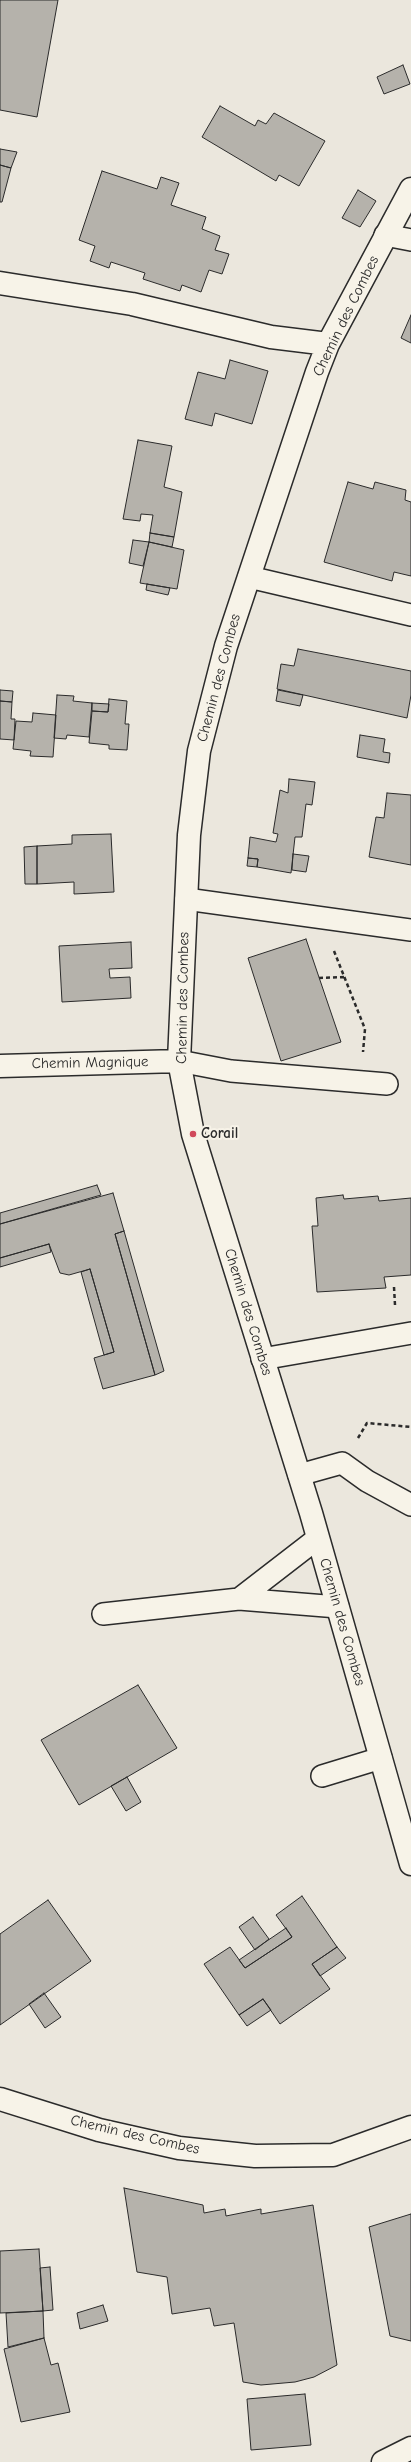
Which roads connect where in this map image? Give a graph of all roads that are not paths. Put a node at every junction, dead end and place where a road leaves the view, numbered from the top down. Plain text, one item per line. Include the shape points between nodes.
1 (411, 189) edge
2 (386, 235) junction
3 (411, 240) edge
4 (0, 283) edge
5 (328, 344) junction
6 (248, 577) junction
7 (411, 615) edge
8 (186, 898) junction
9 (411, 930) edge
10 (180, 1061) junction
11 (0, 1066) edge
12 (387, 1084) dead end
13 (411, 1333) edge
14 (262, 1359) junction
15 (299, 1475) junction
16 (411, 1505) edge
17 (318, 1538) junction
18 (239, 1599) junction
19 (338, 1607) junction
20 (103, 1614) dead end
21 (381, 1758) junction
22 (322, 1776) dead end
23 (411, 1864) edge
24 (0, 2099) edge
25 (411, 2127) edge
26 (411, 2448) edge
27 (383, 2462) edge

1 - 2 street, Chemin des Combes
2 - 3 lane
2 - 5 street, Chemin des Combes
4 - 5 street via 132,304 271,338
5 - 6 street, Chemin des Combes
6 - 7 lane
6 - 8 street, Chemin des Combes via 226,646 199,751 189,835
8 - 9 lane
8 - 10 street, Chemin des Combes
10 - 11 street, Chemin Magnique
10 - 12 lane via 231,1071
10 - 14 street, Chemin des Combes via 193,1134
13 - 14 lane
14 - 15 street, Chemin des Combes
15 - 16 lane via 342,1463 367,1481
15 - 17 street, Chemin des Combes
17 - 18 lane
17 - 19 street, Chemin des Combes
18 - 19 lane
18 - 20 lane
19 - 21 street, Chemin des Combes
21 - 22 lane
21 - 23 street, Chemin des Combes
24 - 25 street, Chemin des Combes via 99,2130 179,2148 256,2156 333,2155
26 - 27 street

